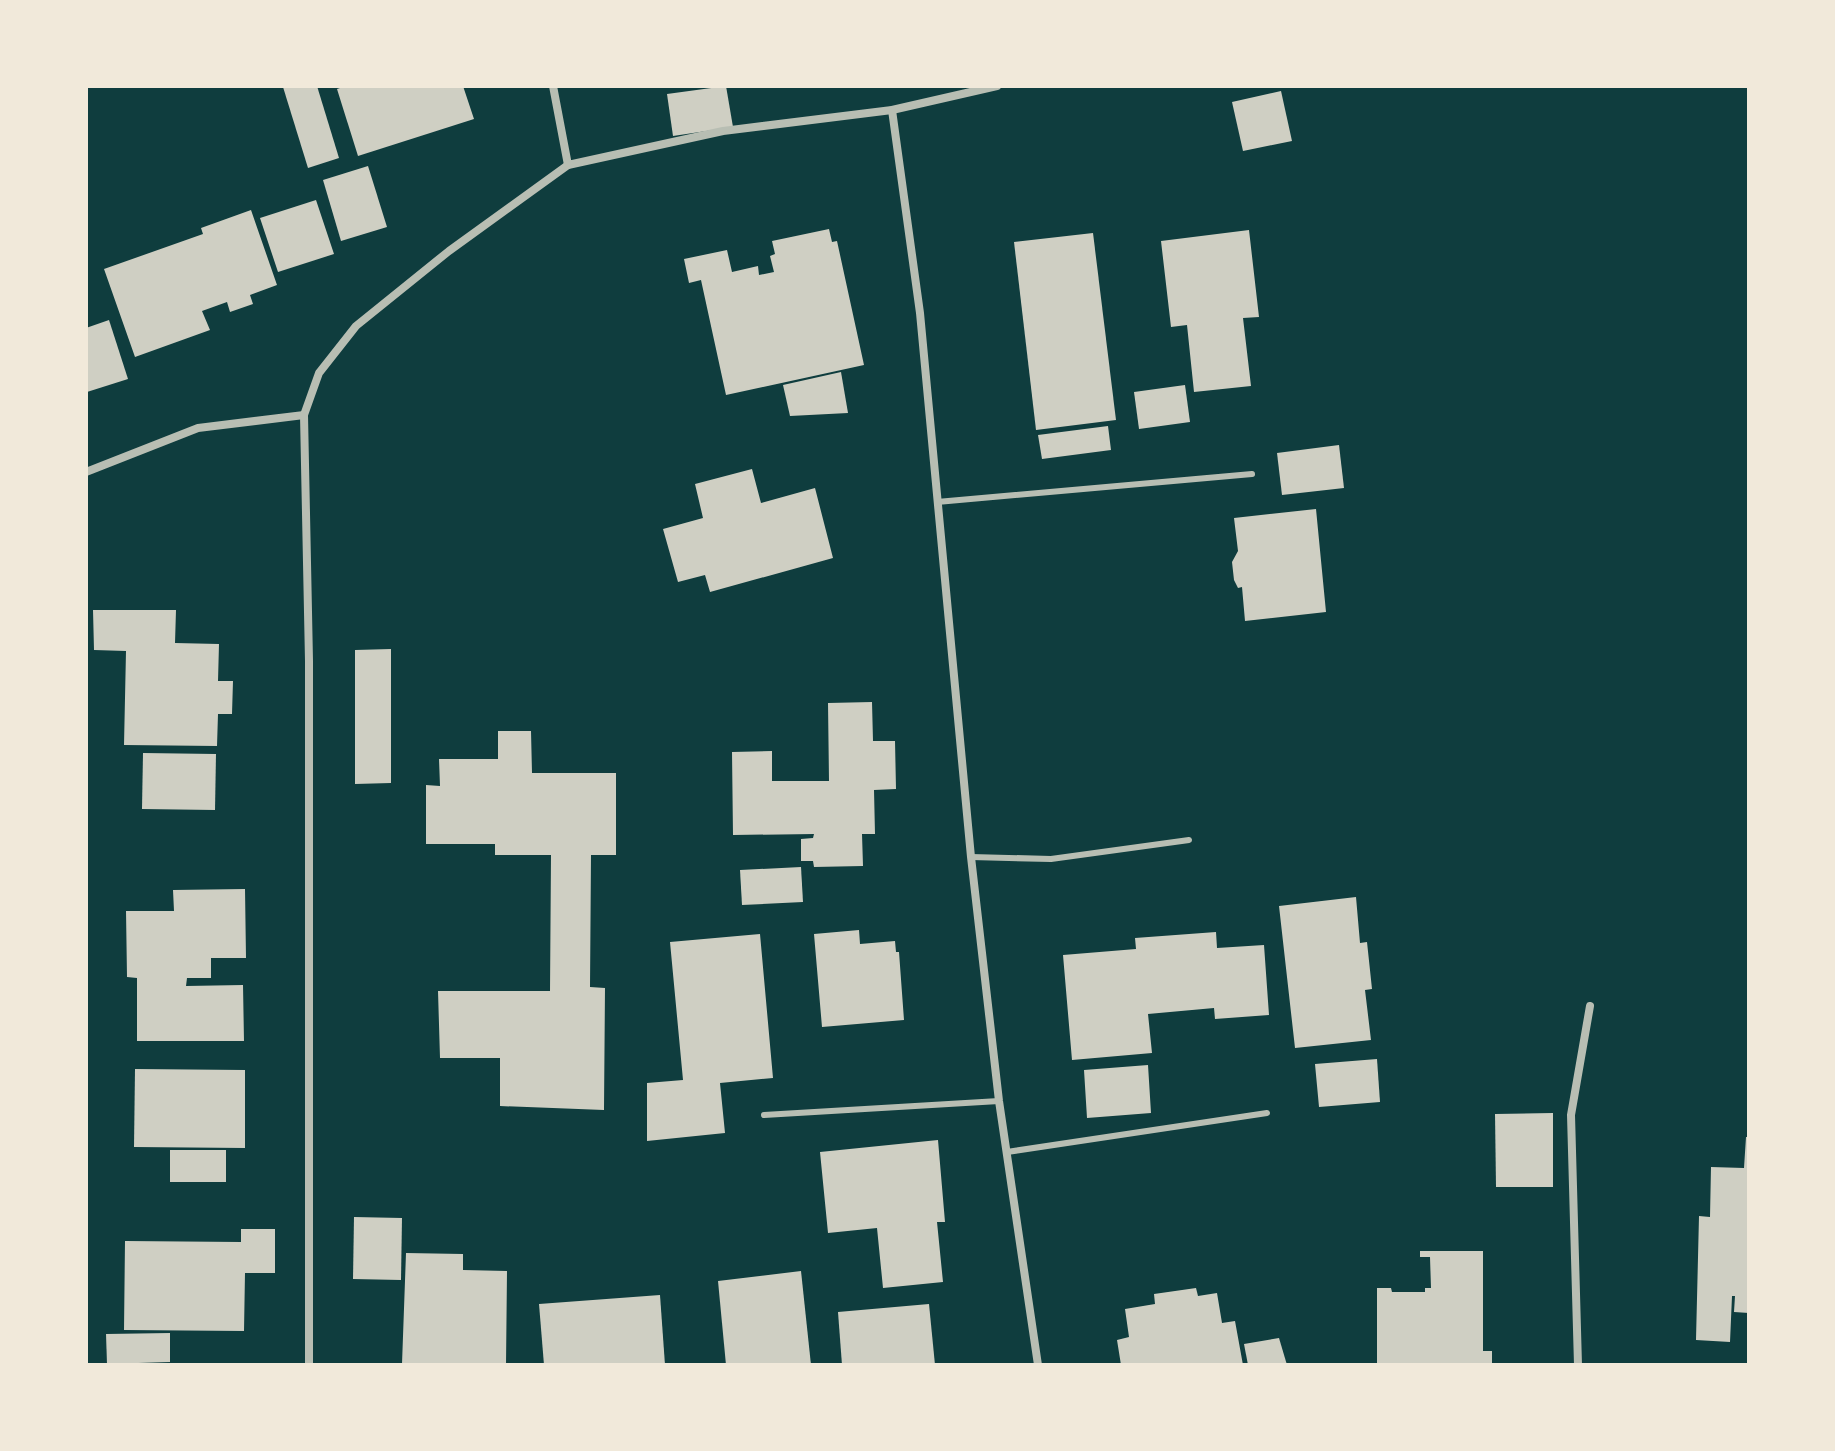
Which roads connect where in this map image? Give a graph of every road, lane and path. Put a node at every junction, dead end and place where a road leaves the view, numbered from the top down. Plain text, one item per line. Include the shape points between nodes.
1 (553, 86) edge
2 (997, 86) edge
3 (892, 110) junction
4 (568, 165) junction
5 (304, 415) junction
6 (86, 472) edge
7 (1252, 474) dead end
8 (937, 502) junction
9 (1189, 840) dead end
10 (971, 857) junction
11 (1590, 1006) dead end
12 (999, 1101) junction
13 (1267, 1113) dead end
14 (764, 1115) dead end
15 (1007, 1152) junction
16 (309, 1365) edge
17 (1038, 1365) edge
18 (1578, 1365) edge

1 - 4 street
2 - 3 street
3 - 4 street via 723,131
3 - 8 street via 920,313
4 - 5 street via 356,326 319,373
5 - 6 street via 198,428
5 - 16 street
7 - 8 lane
8 - 10 street
9 - 10 lane via 1051,859
10 - 12 street
11 - 18 street via 1571,1115
12 - 14 lane
12 - 15 street
13 - 15 lane
15 - 17 street

